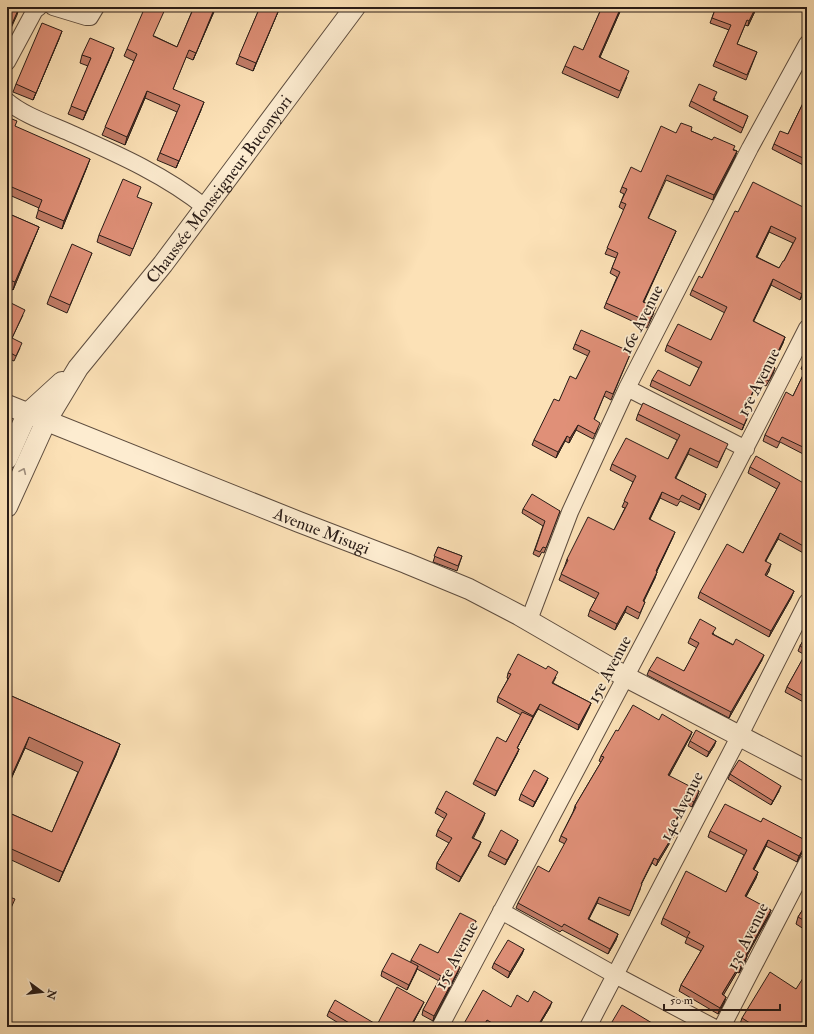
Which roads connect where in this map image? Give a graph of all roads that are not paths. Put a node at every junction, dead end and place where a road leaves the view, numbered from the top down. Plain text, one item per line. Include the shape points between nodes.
1 (39, 7) edge
2 (53, 7) edge
3 (96, 7) edge
4 (355, 7) edge
5 (807, 44) edge
6 (7, 62) edge
7 (7, 101) edge
8 (206, 208) junction
9 (807, 328) edge
10 (78, 368) junction
11 (627, 388) junction
12 (7, 405) edge
13 (27, 414) junction
14 (46, 421) junction
15 (746, 449) junction
16 (7, 459) edge
17 (7, 507) edge
18 (807, 602) edge
19 (524, 617) junction
20 (626, 677) junction
21 (740, 736) junction
22 (807, 771) edge
23 (807, 863) edge
24 (501, 911) junction
25 (615, 975) junction
26 (440, 1027) edge
27 (588, 1027) edge
28 (713, 1027) edge
29 (722, 1027) edge

1 - 6 street
2 - 3 street via 86,18 90,17
4 - 8 street, Chaussée Monseigneur Buconyori
5 - 11 street, 16e Avenue via 750,148
7 - 8 street via 168,181
8 - 10 street, Chaussée Monseigneur Buconyori
9 - 15 street, 15e Avenue
10 - 13 street, Chaussée Monseigneur Buconyori
10 - 14 street, Chaussée Monseigneur Buconyori
11 - 15 street
11 - 19 street, 16e Avenue
12 - 13 street, Avenue Misugi
13 - 14 street, Avenue Misugi
13 - 16 street, Chaussée Monseigneur Buconyori
17 -> 14 street, Chaussée Monseigneur Buconyori
14 - 19 street, Avenue Misugi via 406,563 469,589
15 - 20 street, 15e Avenue
18 - 21 street, 14e Avenue
19 - 20 street, Avenue Misugi
20 - 21 street, Avenue Misugi
20 - 24 street, 15e Avenue
21 - 22 street, Avenue Misugi
21 - 25 street, 14e Avenue
23 - 29 street, 13e Avenue
24 - 25 street
24 - 26 street, 15e Avenue
25 - 27 street, 14e Avenue
25 - 28 street

